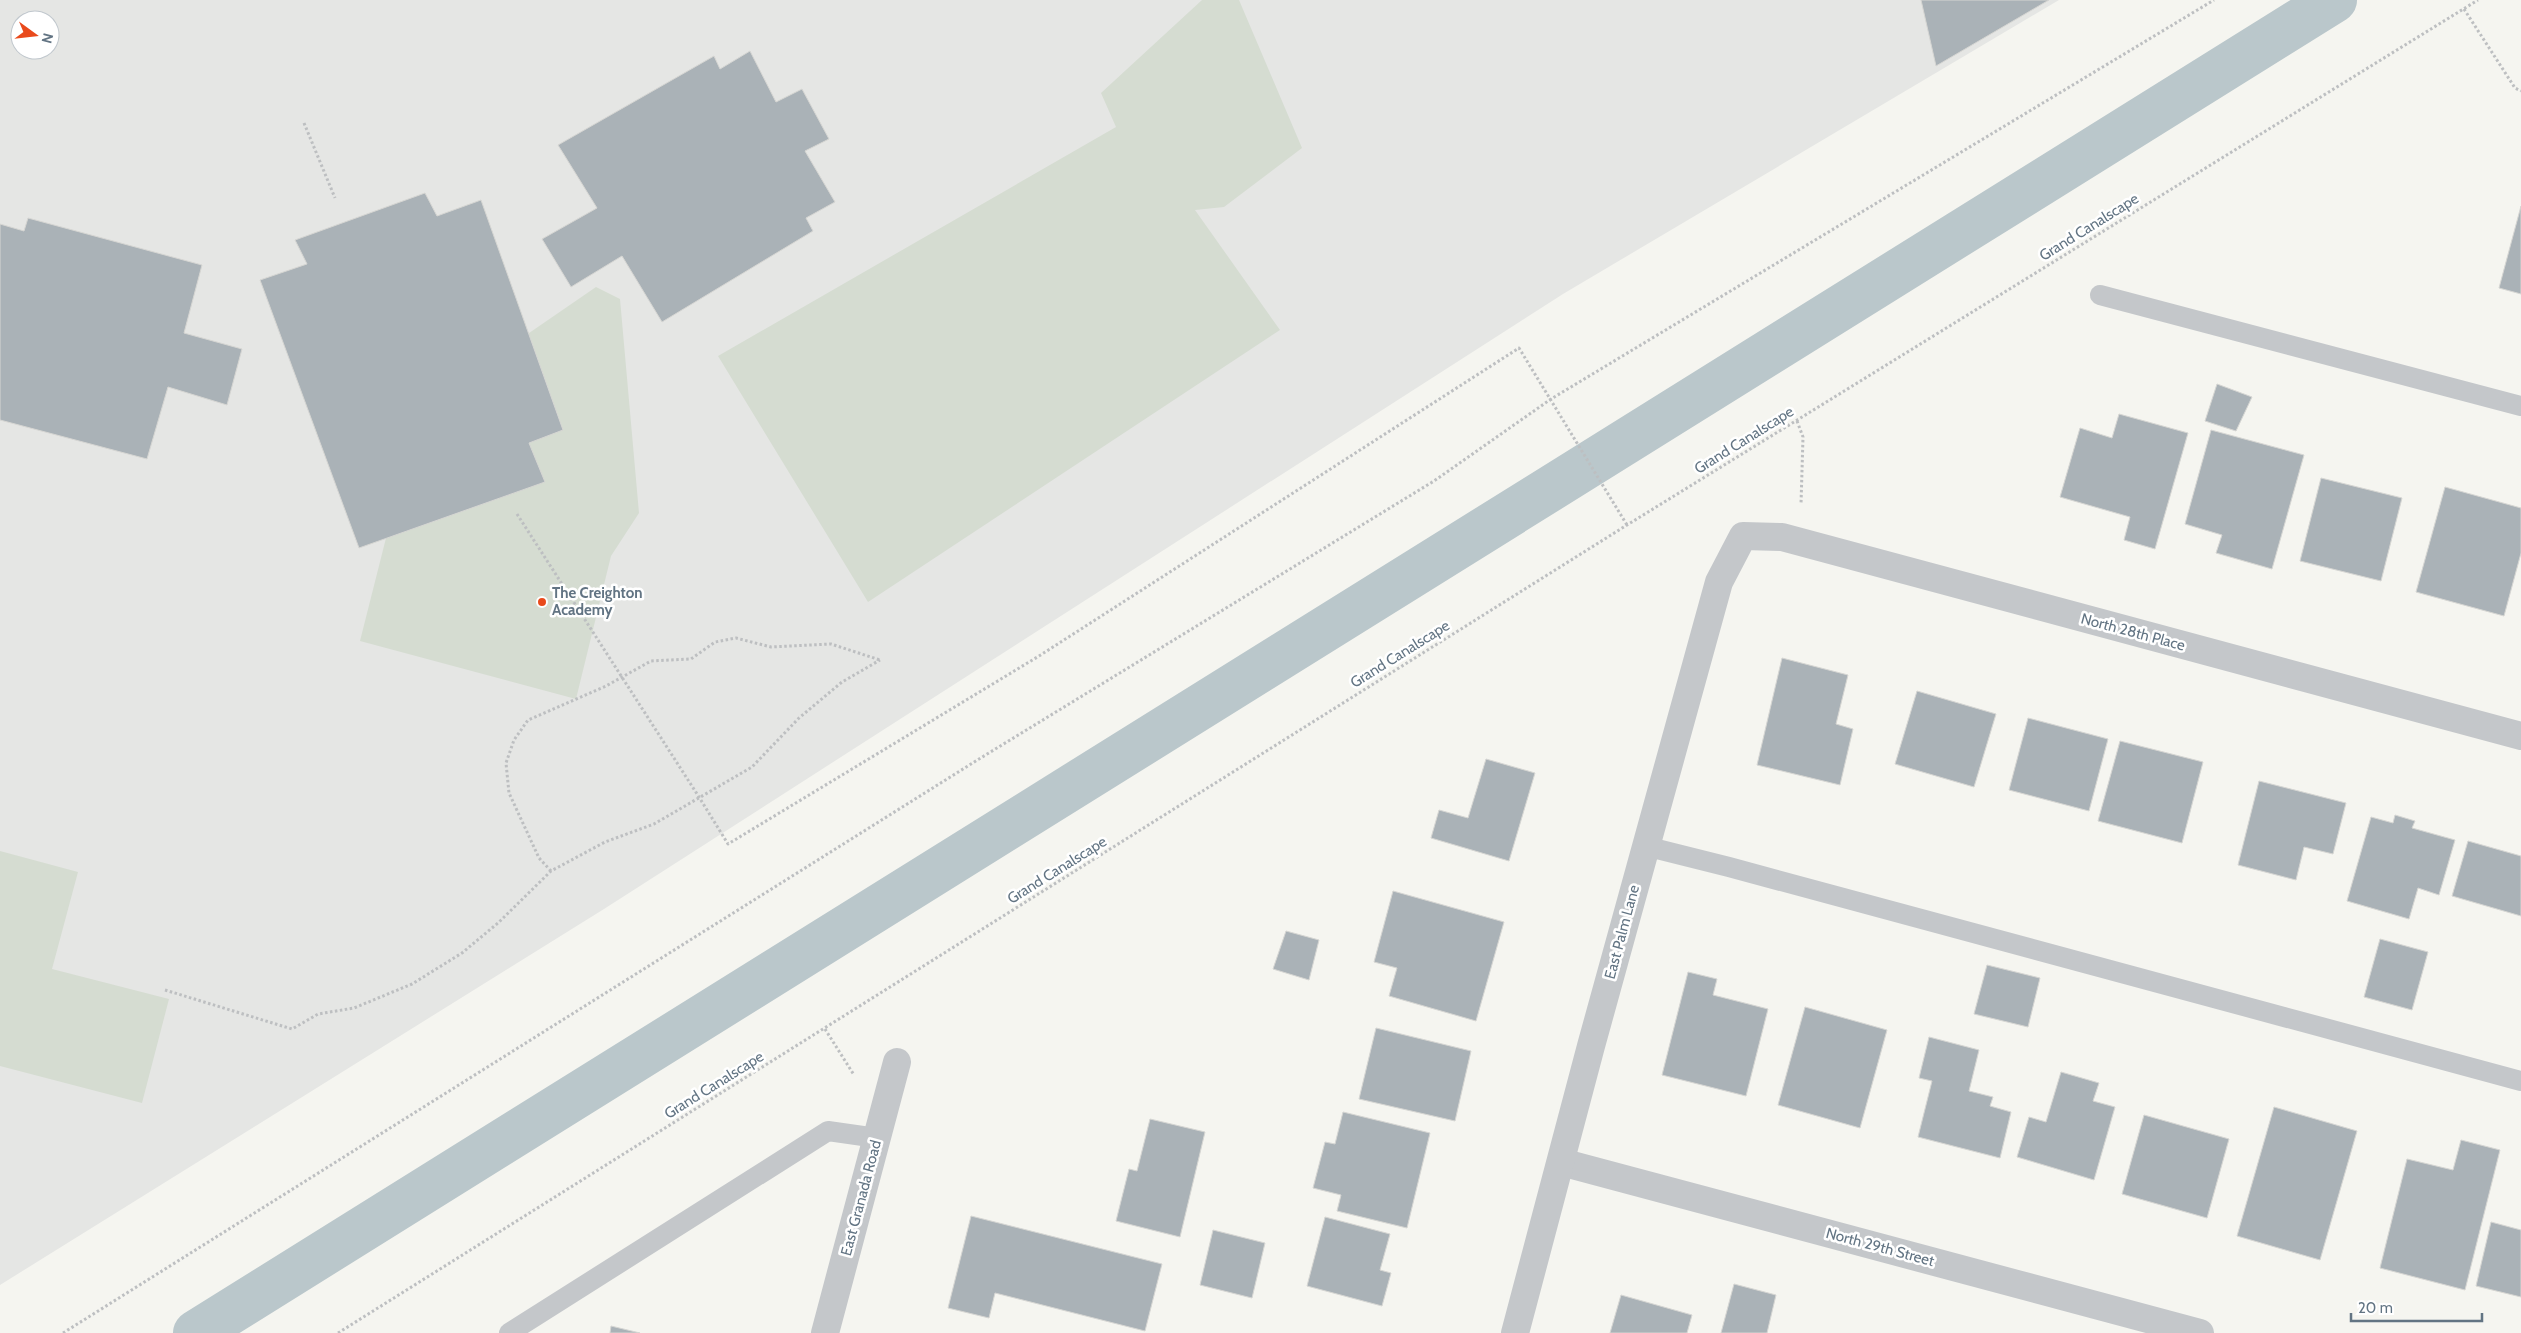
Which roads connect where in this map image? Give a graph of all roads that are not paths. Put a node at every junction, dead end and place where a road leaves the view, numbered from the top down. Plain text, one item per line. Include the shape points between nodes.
1 (2100, 295) dead end
2 (2521, 406) edge
3 (1743, 536) joint
4 (2521, 736) edge
5 (1645, 846) junction
6 (898, 1062) dead end
7 (2521, 1081) edge
8 (877, 1138) junction
9 (1561, 1162) junction
10 (509, 1333) edge
11 (825, 1333) edge
12 (1515, 1333) edge
13 (2200, 1333) edge

1 - 2 lane
3 - 4 street, North 28th Place via 1782,538
3 - 5 street, East Palm Lane via 1719,582
5 - 7 lane
5 - 9 street, East Palm Lane
6 - 8 street, East Granada Road
8 - 10 lane via 828,1131
8 - 11 street, East Granada Road
9 - 12 street, East Palm Lane
9 - 13 street, North 29th Street

